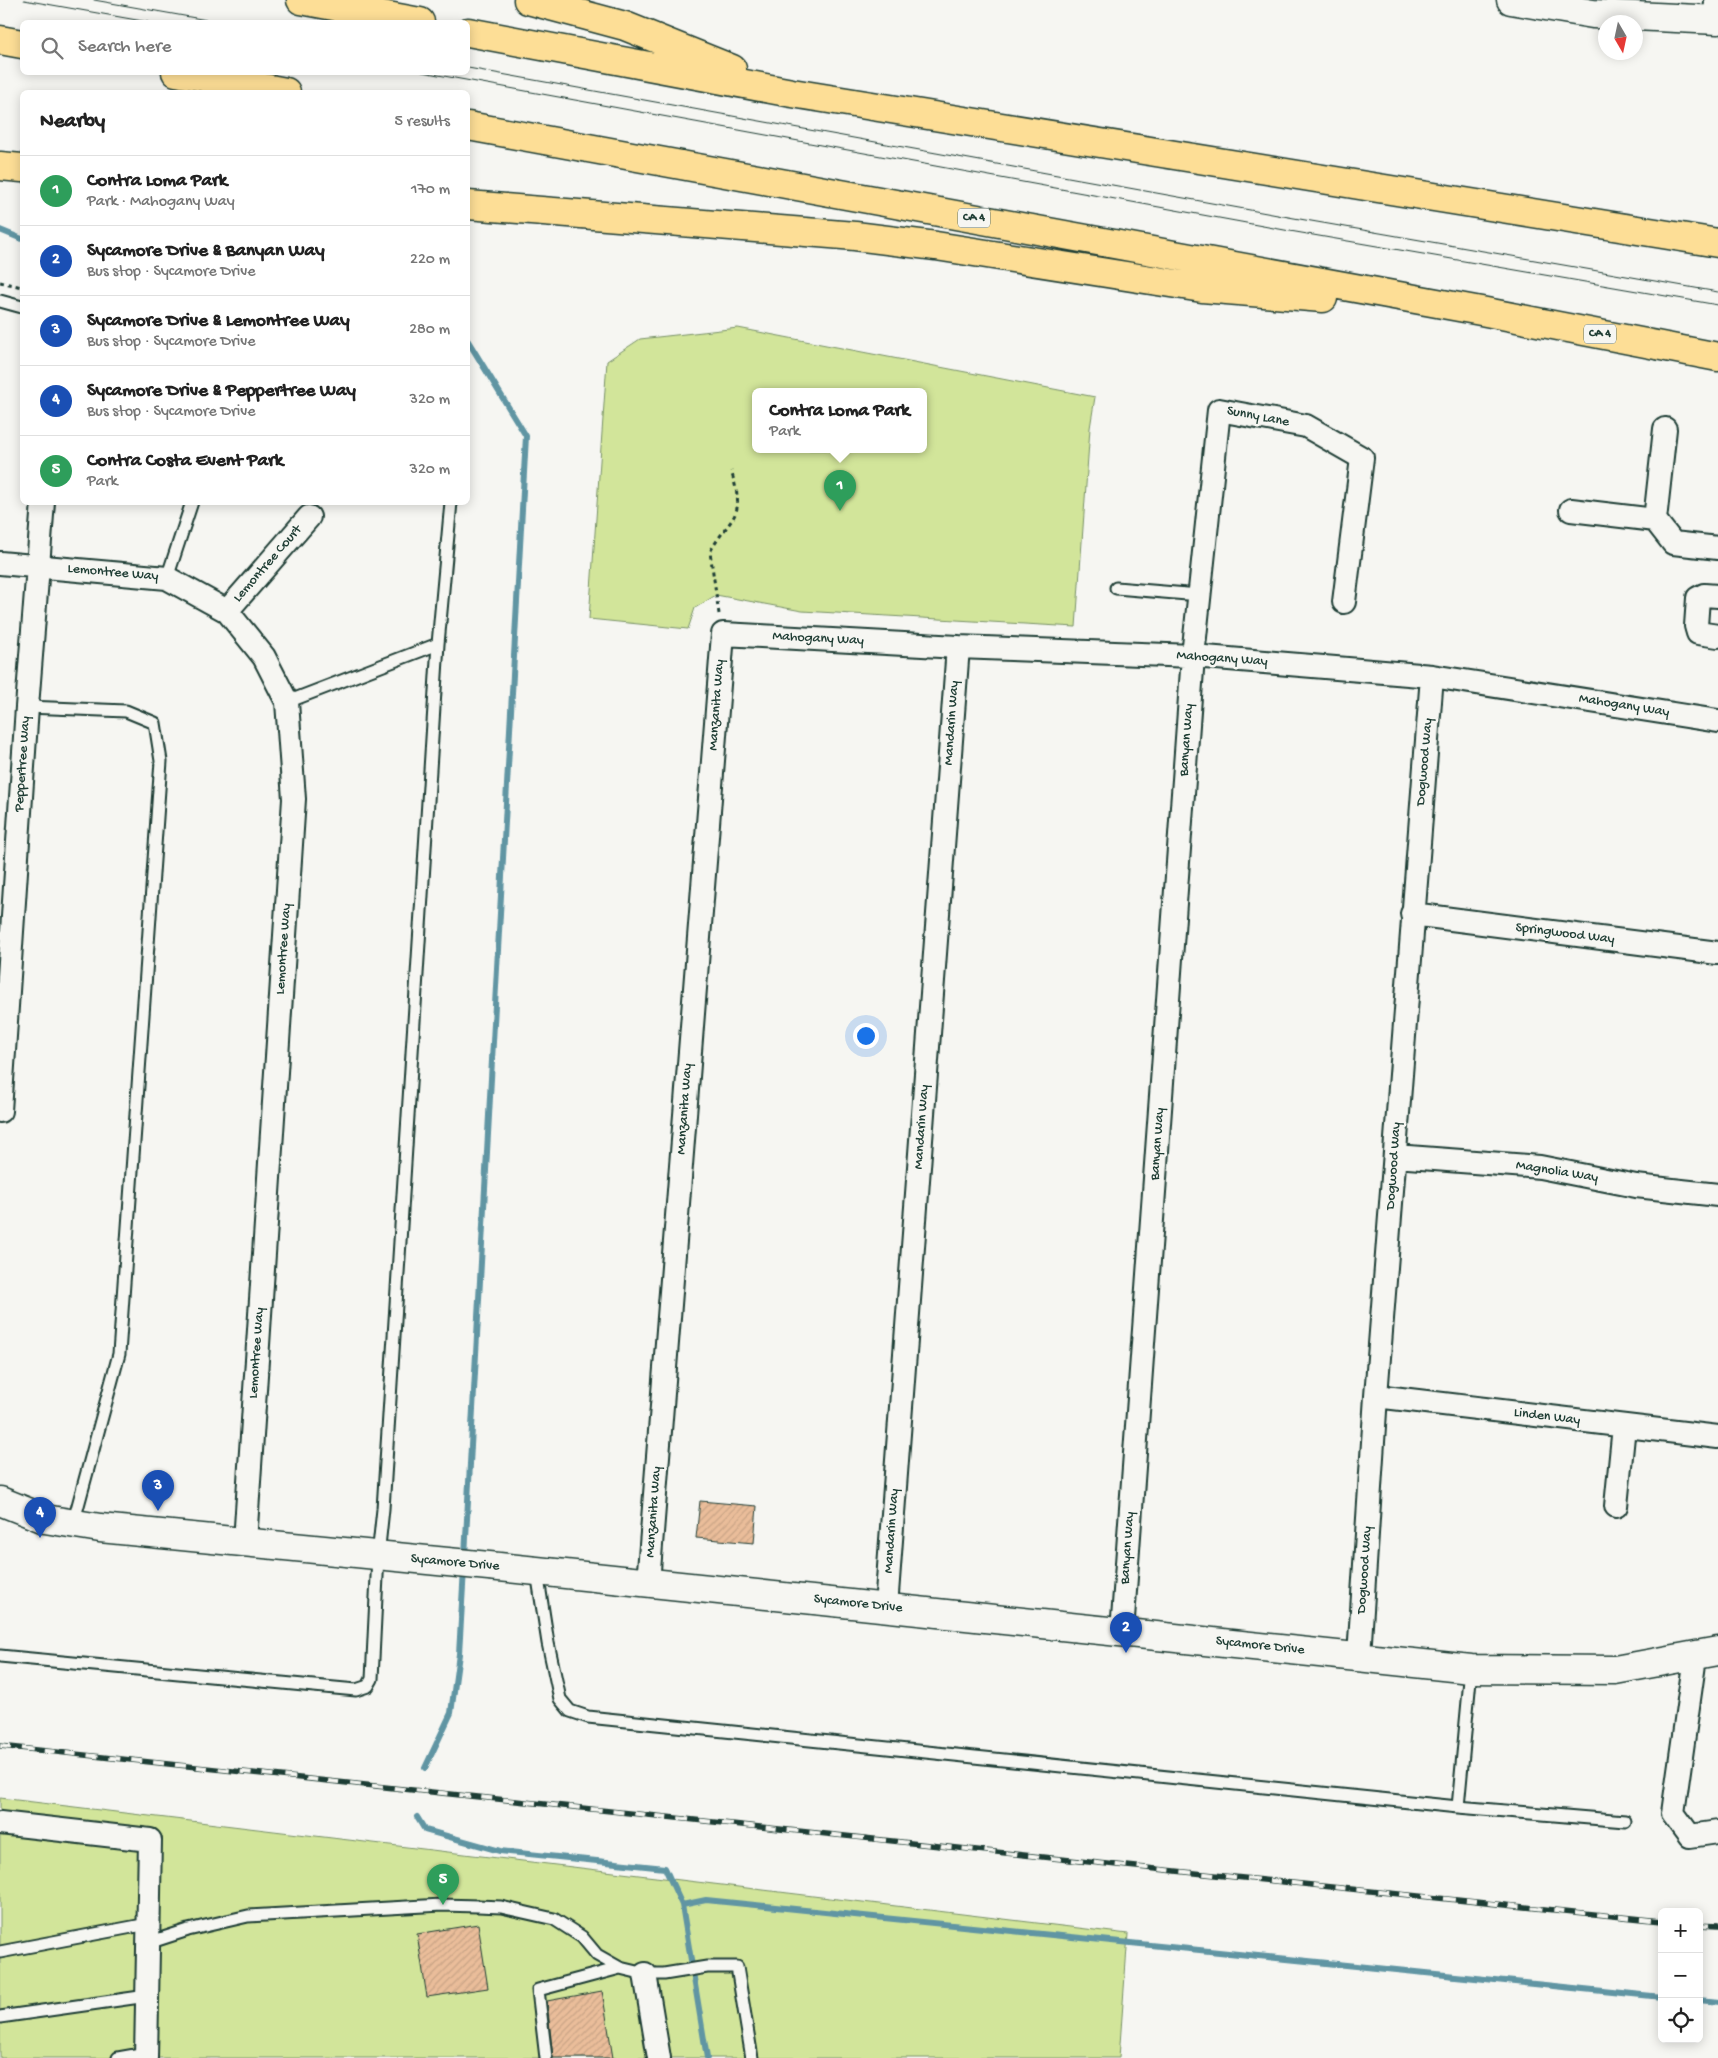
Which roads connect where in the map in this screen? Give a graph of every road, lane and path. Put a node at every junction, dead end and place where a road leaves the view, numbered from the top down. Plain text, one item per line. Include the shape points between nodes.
1 (301, 0) edge
2 (528, 0) edge
3 (1511, 0) edge
4 (1717, 13) edge
5 (409, 20) edge
6 (470, 32) edge
7 (0, 40) edge
8 (20, 44) edge
9 (192, 75) edge
10 (275, 90) edge
11 (792, 93) junction
12 (470, 126) edge
13 (0, 166) edge
14 (20, 168) edge
15 (470, 205) edge
16 (1718, 243) edge
17 (0, 282) edge
18 (20, 287) edge
19 (0, 301) edge
20 (20, 306) edge
21 (1481, 311) junction
22 (1718, 357) edge
23 (1665, 430) dead end
24 (730, 471) dead end
25 (43, 505) edge
26 (191, 505) edge
27 (451, 505) edge
28 (1571, 510) dead end
29 (309, 517) dead end
30 (1656, 520) junction
31 (1718, 548) edge
32 (0, 563) edge
33 (39, 567) junction
34 (167, 578) junction
35 (1116, 588) dead end
36 (1200, 595) junction
37 (1718, 596) edge
38 (1344, 602) dead end
39 (227, 611) junction
40 (723, 634) junction
41 (1718, 636) edge
42 (438, 644) junction
43 (958, 647) junction
44 (1193, 656) junction
45 (1432, 676) junction
46 (287, 702) junction
47 (27, 706) junction
48 (1718, 721) edge
49 (1412, 914) junction
50 (1718, 953) edge
51 (0, 1111) edge
52 (1395, 1156) junction
53 (1718, 1195) edge
54 (1376, 1396) junction
55 (1624, 1426) junction
56 (1718, 1437) edge
57 (0, 1501) edge
58 (1616, 1506) dead end
59 (73, 1524) junction
60 (245, 1542) junction
61 (378, 1556) junction
62 (537, 1572) junction
63 (648, 1583) junction
64 (886, 1607) junction
65 (1122, 1632) junction
66 (1706, 1654) edge
67 (0, 1656) edge
68 (1359, 1656) junction
69 (1471, 1669) junction
70 (1458, 1807) junction
71 (1625, 1821) dead end
72 (0, 1823) edge
73 (1718, 1832) edge
74 (148, 1933) junction
75 (0, 1952) edge
76 (620, 1968) junction
77 (655, 1974) junction
78 (146, 1996) junction
79 (0, 2017) edge
80 (146, 2056) edge
81 (118, 2058) edge
82 (546, 2058) edge
83 (659, 2058) edge
84 (752, 2058) edge

1 - 5 highway
2 - 11 highway via 625,26
3 - 4 street via 1593,14
6 - 11 highway
7 - 8 highway
9 - 10 highway
11 - 16 highway
12 - 21 highway, CA 4
13 - 14 highway
15 - 21 highway via 791,229 936,246 1202,288
17 - 18 path
19 - 20 lane
21 - 22 highway, CA 4
23 - 30 street
24 - 40 path via 737,489 738,509 710,552 712,582
25 - 33 street, Peppertree Way
26 - 34 lane
27 - 42 lane
28 - 30 street
29 - 39 street, Lemontree Court
30 - 31 street via 1673,543
32 - 33 street, Lemontree Way
33 - 34 street, Lemontree Way
33 - 47 street, Peppertree Way
34 - 39 street, Lemontree Way
35 - 36 lane
36 - 38 street, Sunny Lane via 1219,410 1306,426 1362,458
36 - 44 street, Sunny Lane
37 - 41 street via 1704,594 1698,598 1696,626 1698,633
39 - 46 street, Lemontree Way via 264,657
40 - 43 street, Mahogany Way
40 - 63 street, Manzanita Way
42 - 46 lane
42 - 61 lane
43 - 44 street, Mahogany Way
43 - 64 street, Mandarin Way
44 - 45 street, Mahogany Way
44 - 65 street, Banyan Way
45 - 48 street, Mahogany Way
45 - 49 street, Dogwood Way
46 - 60 street, Lemontree Way via 294,798
47 - 51 street, Peppertree Way
47 - 59 lane via 126,712 155,723 161,761 119,1354
49 - 50 street, Springwood Way
49 - 52 street, Dogwood Way
52 - 53 street, Magnolia Way via 1540,1166 1636,1186
52 - 54 street, Dogwood Way
54 - 55 street, Linden Way
54 - 68 street, Dogwood Way
55 - 56 street, Linden Way
55 - 58 street
57 - 59 street, Sycamore Drive via 45,1519
59 - 60 street, Sycamore Drive
60 - 61 street, Sycamore Drive
61 - 62 street, Sycamore Drive
61 - 67 lane via 372,1680 368,1686 356,1690
62 - 63 street, Sycamore Drive
62 - 70 lane via 560,1699 570,1711 588,1717
63 - 64 street, Sycamore Drive
64 - 65 street, Sycamore Drive
65 - 68 street, Sycamore Drive
66 - 69 street, Sycamore Drive via 1615,1670
66 - 73 street via 1673,1813 1690,1836
68 - 69 street, Sycamore Drive
69 - 70 lane
70 - 71 lane
72 - 74 street via 150,1840
74 - 75 lane
74 - 76 lane via 188,1930 248,1916 442,1905 501,1907 554,1919
74 - 78 street
76 - 77 lane
76 - 82 lane via 538,1990
77 - 83 street
77 - 84 lane via 737,1967
78 - 79 lane
78 - 80 street
80 - 81 lane

